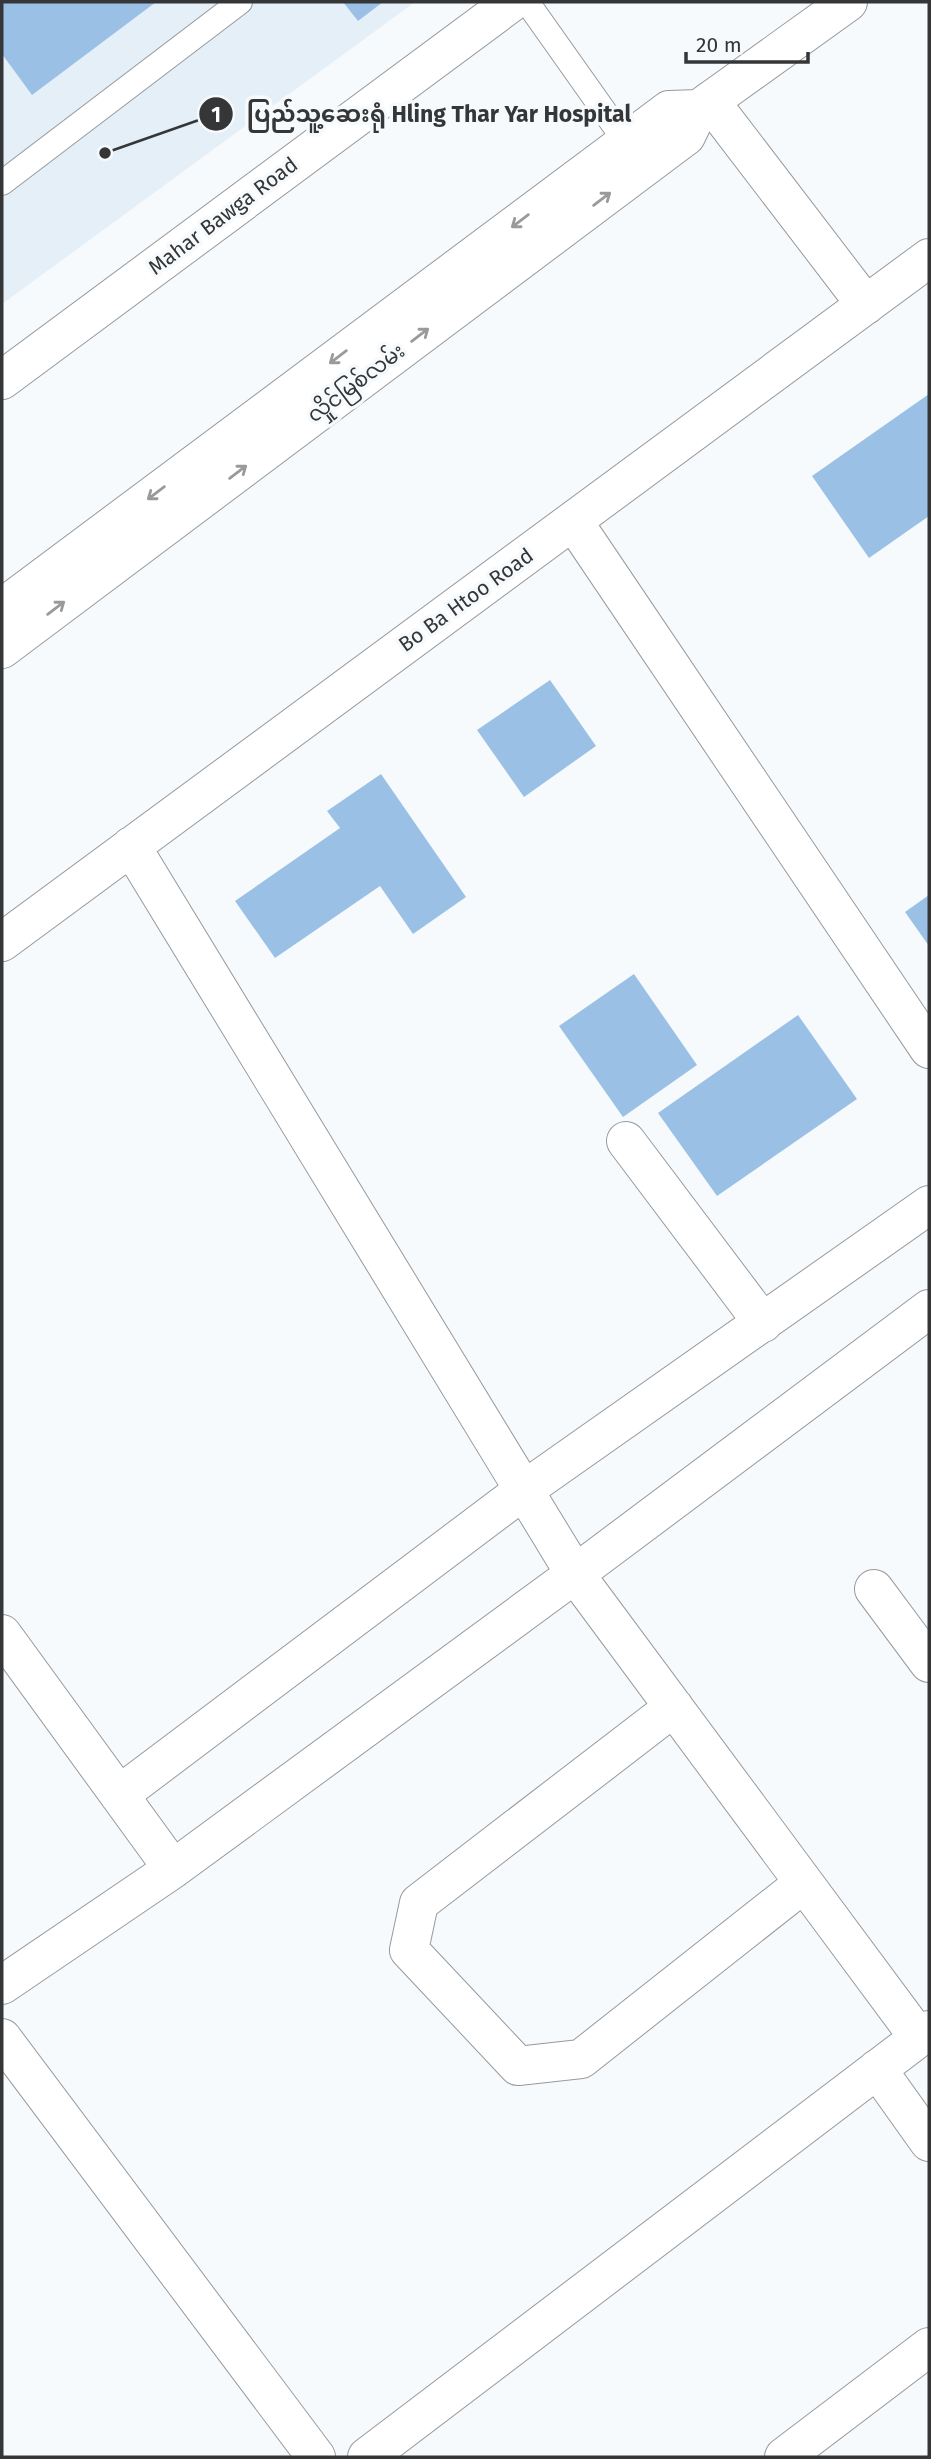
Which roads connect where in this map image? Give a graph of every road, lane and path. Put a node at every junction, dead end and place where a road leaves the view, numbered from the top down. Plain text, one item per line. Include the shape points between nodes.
1 (240, 2) edge
2 (512, 2) edge
3 (527, 2) edge
4 (848, 2) edge
5 (704, 105) junction
6 (637, 153) junction
7 (2, 183) edge
8 (929, 258) edge
9 (866, 305) junction
10 (2, 380) edge
11 (573, 521) junction
12 (2, 608) edge
13 (2, 649) edge
14 (131, 846) junction
15 (2, 942) edge
16 (929, 1049) edge
17 (626, 1141) dead end
18 (929, 1205) edge
19 (763, 1323) junction
20 (923, 1327) edge
21 (524, 1490) junction
22 (575, 1574) junction
23 (874, 1589) dead end
24 (2, 1634) edge
25 (929, 1663) edge
26 (674, 1707) junction
27 (120, 1795) junction
28 (173, 1869) junction
29 (804, 1882) junction
30 (2, 1985) edge
31 (924, 2034) edge
32 (2, 2038) edge
33 (877, 2069) junction
34 (929, 2142) edge
35 (929, 2347) edge
36 (316, 2457) edge
37 (367, 2457) edge
38 (784, 2457) edge

1 - 7 lane
2 - 10 street, Mahar Bawga Road
3 - 6 lane
4 - 5 street, လှိုင်မြစ်လမ်း
5 - 6 street, လှိုင်မြစ်လမ်း via 669,110
5 - 9 street
6 -> 12 street, လှိုင်မြစ်လမ်း
13 -> 6 street, လှိုင်မြစ်လမ်း
8 - 9 street, Bo Ba Htoo Road
9 - 11 street, Bo Ba Htoo Road
11 - 14 street, Bo Ba Htoo Road
11 - 16 street
14 - 15 street, Bo Ba Htoo Road
14 - 21 street
17 - 19 street
18 - 19 street
19 - 21 street
20 - 22 street
21 - 22 street
21 - 27 street
22 - 26 street
22 - 28 street
23 - 25 street
24 - 27 street
26 - 29 street
26 - 29 street via 419,1903 409,1950 518,2066 581,2059
27 - 28 street
28 - 30 street
29 - 31 street
31 - 33 street
32 - 36 street
33 - 34 street
33 - 37 street
35 - 38 street

